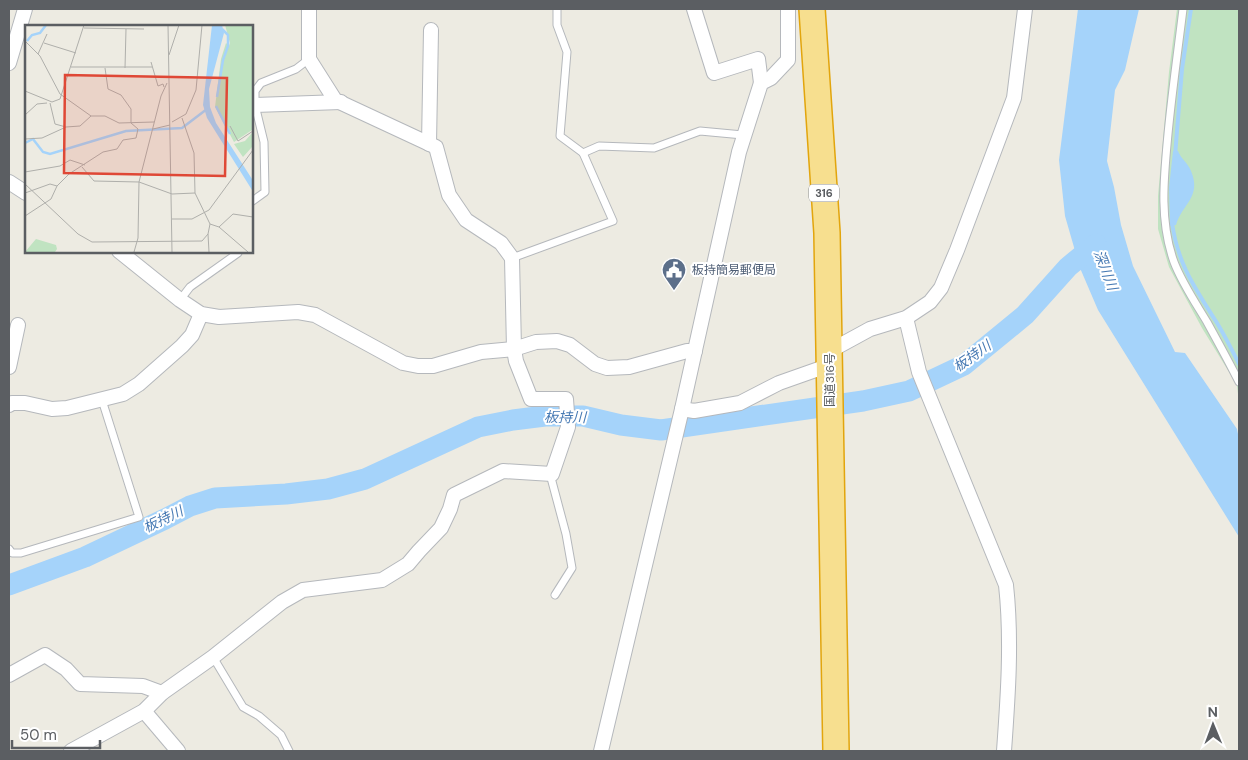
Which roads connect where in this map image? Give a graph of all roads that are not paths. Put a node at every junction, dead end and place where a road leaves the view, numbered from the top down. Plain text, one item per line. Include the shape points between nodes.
1 (25, 9) edge
2 (309, 9) edge
3 (557, 9) edge
4 (694, 9) edge
5 (788, 9) edge
6 (812, 9) edge
7 (1025, 9) edge
8 (1183, 9) edge
9 (431, 30) dead end
10 (309, 59) junction
11 (9, 63) edge
12 (761, 83) junction
13 (341, 102) junction
14 (255, 105) junction
15 (743, 135) junction
16 (429, 144) junction
17 (583, 153) junction
18 (9, 182) edge
19 (25, 192) edge
20 (252, 201) edge
21 (120, 252) edge
22 (238, 252) edge
23 (512, 258) junction
24 (180, 300) junction
25 (201, 314) junction
26 (906, 318) junction
27 (18, 325) dead end
28 (514, 349) junction
29 (695, 351) junction
30 (830, 364) junction
31 (9, 368) edge
32 (1239, 382) edge
33 (102, 400) junction
34 (10, 402) edge
35 (681, 414) junction
36 (550, 474) junction
37 (9, 549) edge
38 (554, 595) dead end
39 (213, 657) junction
40 (9, 675) edge
41 (162, 692) junction
42 (144, 711) junction
43 (71, 751) edge
44 (178, 751) edge
45 (289, 751) edge
46 (601, 751) edge
47 (836, 751) edge
48 (1004, 751) edge

1 - 11 street
2 - 10 street
3 - 17 lane via 557,25 567,52 560,136
4 - 12 street via 714,73 758,59
5 - 12 street via 788,60
6 - 30 highway, 国道316号 / 316 via 827,233
7 - 26 street via 1014,98 957,250 941,288 930,302
8 - 32 lane via 1166,159 1165,230 1174,262
9 - 16 street
10 - 13 street via 335,100
10 - 14 lane via 296,69 260,83 255,92
12 - 15 street
13 - 14 street
13 - 16 street
14 - 20 lane via 264,142 265,192
15 - 17 lane via 700,132 654,148 599,146
15 - 29 street
16 - 23 street via 436,147 448,195 466,220 501,243
17 - 23 lane via 613,221
18 - 19 street
21 - 24 street
22 - 24 lane via 190,287
23 - 28 street
24 - 25 street
25 - 28 street via 220,317 298,312 315,315 403,363 418,366 433,366 481,352
25 - 33 street via 192,335 146,378 123,394
26 - 30 street via 870,329 837,347
26 - 48 street via 919,372 1006,585 1009,610
27 - 31 street
28 - 29 street via 536,342 557,341 570,345 595,364 607,368 629,367
28 - 36 street via 531,399 566,399 568,427
29 - 35 street
30 - 35 street via 779,382 740,403
30 - 47 highway, 国道316号 / 316
33 - 34 street via 52,409
33 - 37 lane via 139,517 21,553 12,553
35 - 46 street
36 - 38 lane via 572,568
36 - 39 street via 503,471 454,495 441,528 408,564 382,580 303,590 282,602
39 - 41 street
39 - 45 lane via 243,707 281,735
40 - 41 street via 45,655 66,669 80,684 143,686
41 - 42 street
42 - 43 street
42 - 44 street

